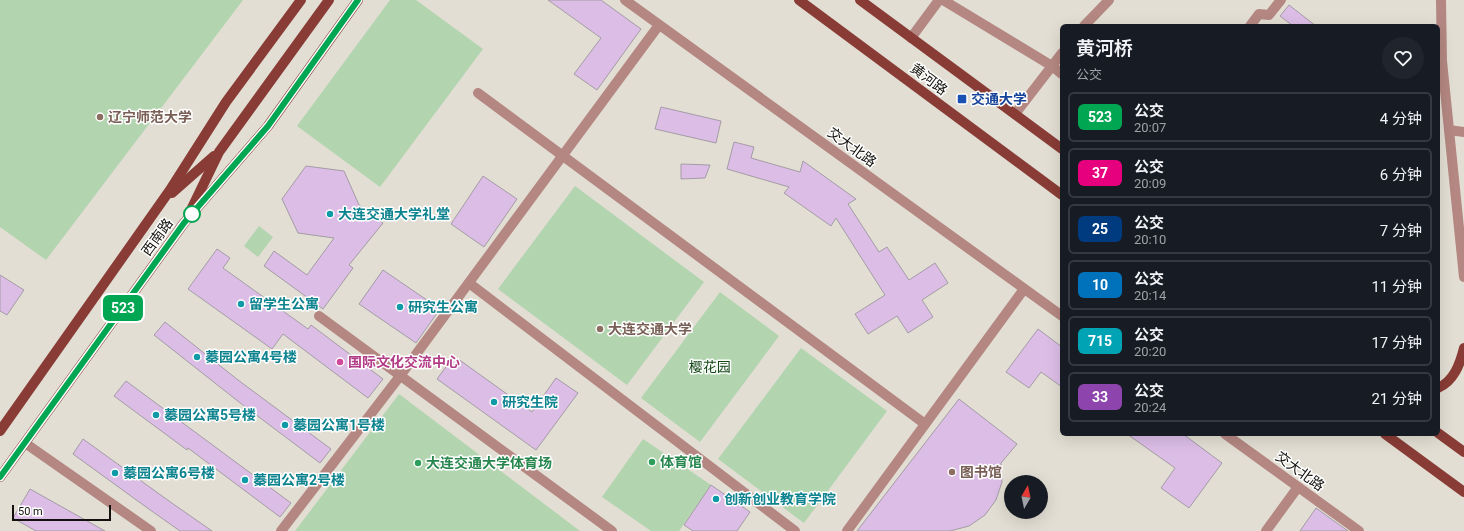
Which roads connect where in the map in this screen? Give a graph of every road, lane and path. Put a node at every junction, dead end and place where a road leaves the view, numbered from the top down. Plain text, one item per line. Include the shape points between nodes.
1 (301, 0) edge
2 (329, 0) edge
3 (358, 0) edge
4 (625, 0) edge
5 (799, 0) edge
6 (860, 0) edge
7 (939, 0) edge
8 (943, 0) edge
9 (1109, 0) edge
10 (1280, 0) edge
11 (1441, 0) edge
12 (1086, 24) edge
13 (1252, 24) edge
14 (659, 25) junction
15 (911, 38) junction
16 (1060, 56) edge
17 (1052, 66) junction
18 (1060, 72) edge
19 (478, 93) dead end
20 (1015, 114) junction
21 (1449, 130) junction
22 (1464, 132) edge
23 (1060, 148) edge
24 (219, 152) junction
25 (563, 155) junction
26 (1060, 194) edge
27 (161, 203) junction
28 (184, 223) junction
29 (1464, 277) edge
30 (469, 283) junction
31 (1024, 289) junction
32 (1060, 315) edge
33 (319, 316) dead end
34 (1464, 348) edge
35 (400, 376) junction
36 (1440, 387) edge
37 (925, 424) junction
38 (0, 431) edge
39 (1440, 434) edge
40 (1228, 436) edge
41 (1388, 436) edge
42 (25, 444) junction
43 (1464, 452) edge
44 (0, 477) edge
45 (1298, 487) junction
46 (1464, 492) edge
47 (784, 528) edge
48 (151, 531) edge
49 (281, 531) edge
50 (612, 531) edge
51 (795, 531) edge
52 (847, 531) edge
53 (1266, 531) edge
54 (1359, 531) edge

1 - 27 main road, 西南路 via 226,102
2 - 24 main road
3 - 28 main road, 西南路 via 268,126
4 - 14 street, 交大北路
5 - 26 main road, 黄河路
6 - 15 main road, 黄河路
7 - 15 street
8 - 17 street
9 - 12 street
10 - 13 street via 1269,15 1259,14
11 - 21 street via 1442,61
14 - 25 street
14 - 31 street, 交大北路
15 - 20 main road, 黄河路
16 - 17 street
17 - 18 street
17 - 20 street
19 - 25 street
20 - 23 main road, 黄河路
21 - 22 street
21 - 29 street
24 - 27 main road
24 - 28 main road
25 - 30 street
25 - 37 street
27 - 38 main road, 西南路
28 - 42 main road, 西南路
30 - 35 street
30 - 47 street
31 - 32 street, 交大北路
31 - 37 street
33 - 35 street
34 - 36 main road via 1459,365 1446,384
35 - 49 street
35 - 50 street
37 - 52 street
39 - 43 main road
40 - 45 street, 交大北路
41 - 46 main road
42 - 44 main road, 西南路
42 - 48 street
45 - 53 street
45 - 54 street, 交大北路
47 - 51 street

